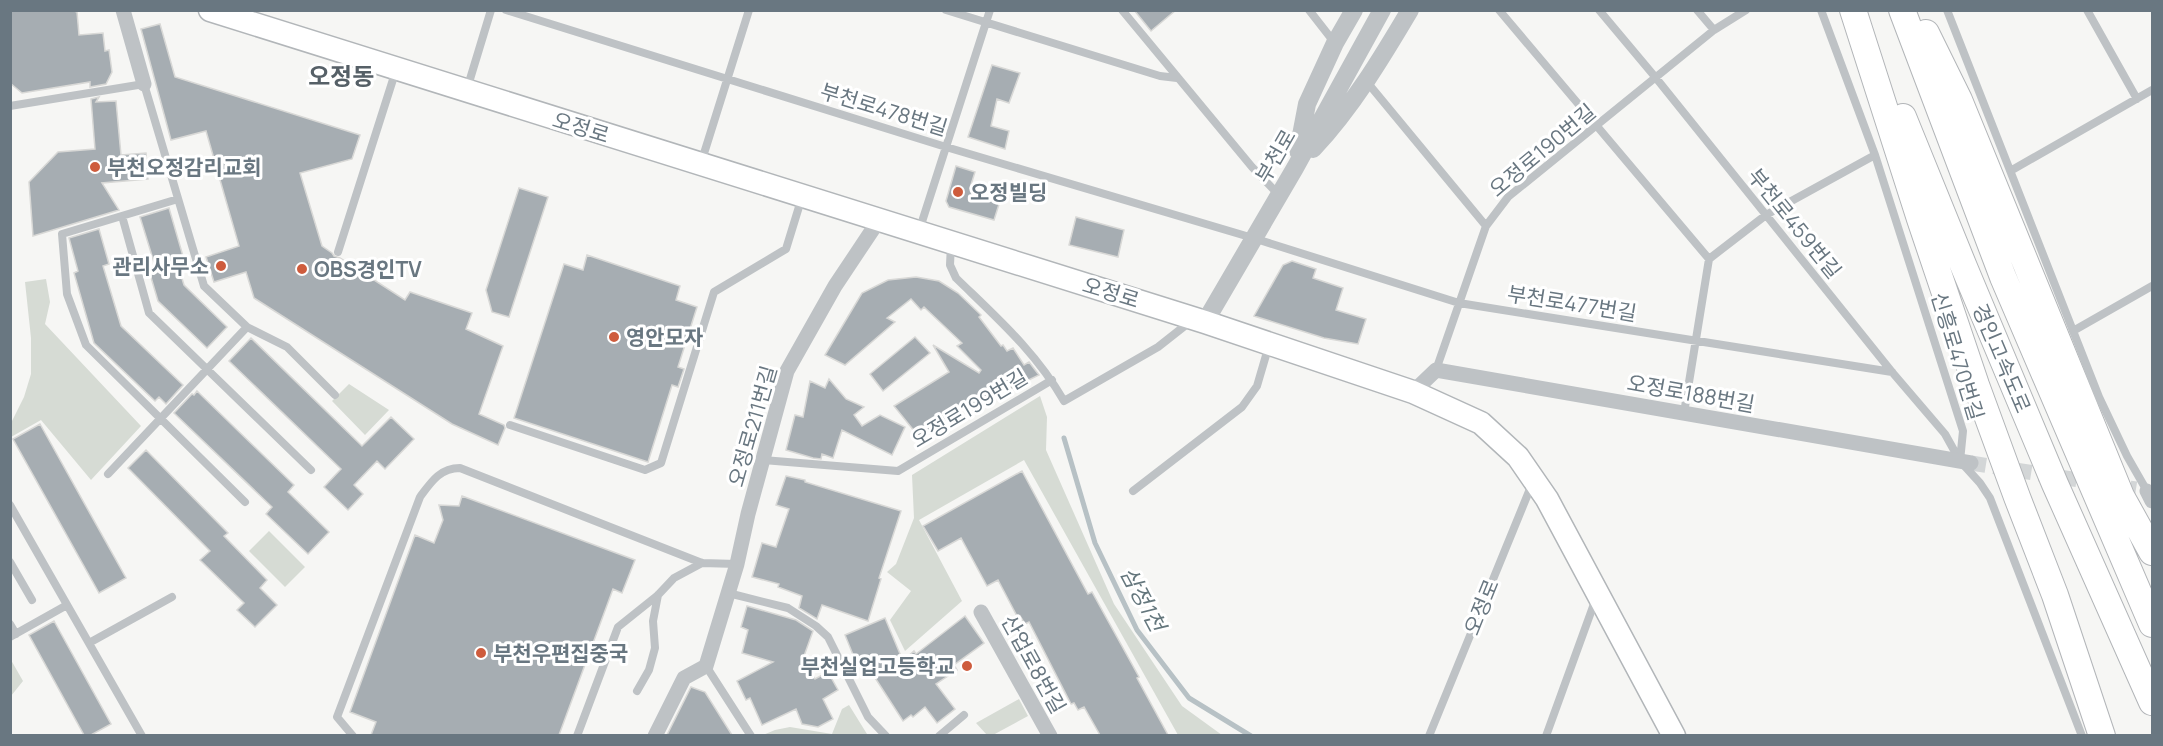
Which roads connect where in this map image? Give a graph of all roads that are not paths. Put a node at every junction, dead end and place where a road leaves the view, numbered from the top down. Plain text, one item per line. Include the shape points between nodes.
1 (123, 10) edge
2 (210, 10) edge
3 (491, 10) edge
4 (506, 10) edge
5 (749, 10) edge
6 (946, 10) edge
7 (990, 10) edge
8 (1122, 10) edge
9 (1309, 10) edge
10 (1354, 10) edge
11 (1382, 10) edge
12 (1410, 10) edge
13 (1499, 10) edge
14 (1599, 10) edge
15 (1697, 10) edge
16 (1746, 10) edge
17 (1821, 10) edge
18 (1853, 10) edge
19 (1861, 10) edge
20 (1902, 10) edge
21 (1915, 10) edge
22 (1947, 10) edge
23 (2087, 10) edge
24 (986, 23) junction
25 (1713, 30) junction
26 (1335, 43) junction
27 (397, 69) junction
28 (728, 78) junction
29 (1177, 78) junction
30 (1656, 78) junction
31 (1367, 82) junction
32 (144, 84) junction
33 (2152, 90) edge
34 (466, 91) junction
35 (2137, 99) junction
36 (10, 106) edge
37 (1597, 127) junction
38 (946, 147) junction
39 (1875, 155) junction
40 (700, 164) junction
41 (1295, 168) junction
42 (2012, 170) junction
43 (1279, 195) junction
44 (803, 196) junction
45 (178, 199) junction
46 (1766, 215) junction
47 (122, 216) junction
48 (879, 220) junction
49 (1486, 226) junction
50 (918, 232) junction
51 (1253, 238) junction
52 (951, 242) junction
53 (338, 252) dead end
54 (1709, 259) junction
55 (2152, 286) edge
56 (1459, 303) junction
57 (1200, 320) junction
58 (247, 327) junction
59 (2073, 331) junction
60 (1696, 341) junction
61 (1270, 344) junction
62 (207, 369) junction
63 (1436, 370) junction
64 (1892, 372) junction
65 (1052, 380) junction
66 (1413, 392) junction
67 (335, 395) dead end
68 (1684, 413) junction
69 (159, 419) junction
70 (510, 425) dead end
71 (763, 460) junction
72 (1965, 462) junction
73 (311, 470) dead end
74 (108, 474) dead end
75 (1533, 479) junction
76 (1133, 491) dead end
77 (2147, 492) edge
78 (245, 502) dead end
79 (10, 505) edge
80 (2152, 552) edge
81 (10, 562) edge
82 (702, 563) junction
83 (737, 564) junction
84 (728, 593) junction
85 (1598, 594) junction
86 (658, 595) junction
87 (172, 597) dead end
88 (32, 600) dead end
89 (67, 605) junction
90 (981, 612) dead end
91 (10, 624) edge
92 (2152, 624) edge
93 (13, 635) edge
94 (89, 643) junction
95 (706, 666) junction
96 (637, 691) dead end
97 (2152, 702) edge
98 (964, 715) dead end
99 (142, 735) edge
100 (353, 735) edge
101 (577, 735) edge
102 (655, 735) edge
103 (751, 735) edge
104 (886, 735) edge
105 (939, 735) edge
106 (1050, 735) edge
107 (1429, 735) edge
108 (1546, 735) edge
109 (1674, 735) edge
110 (2082, 735) edge
111 (2102, 735) edge

1 - 32 street
2 - 27 main road, 오정로
3 - 34 lane
4 - 28 lane, 부천로478번길
5 - 28 lane
6 - 24 lane
7 - 24 lane
8 - 29 lane
9 - 26 lane
10 - 26 street
11 - 41 street, 부천로
12 - 31 street
13 - 37 lane
14 - 30 lane, 부천로459번길
15 - 25 lane
16 - 25 lane, 오정로190번길
17 - 39 lane, 신흥로470번길
18 - 111 highway via 1969,362
19 - 97 highway, 경인고속도로 via 2055,484
20 - 92 highway, 경인고속도로 via 2003,277
21 - 80 highway via 1959,100 2121,496
22 - 42 lane
23 - 35 lane
24 - 29 lane
24 - 38 lane
25 - 30 lane, 오정로190번길
26 - 41 street via 1307,104
27 - 34 main road, 오정로
27 - 53 lane
28 - 38 lane, 부천로478번길
28 - 40 lane
29 - 43 lane
30 - 37 lane, 오정로190번길
30 - 46 lane, 부천로459번길
31 - 41 street
31 - 49 lane
32 - 36 lane
32 - 45 lane
33 - 35 lane
34 - 40 main road, 오정로
35 - 42 lane
37 - 49 lane, 오정로190번길 via 1508,197
37 - 54 lane
38 - 50 lane
38 - 51 lane, 부천로478번길
39 - 46 lane
39 - 72 lane, 신흥로470번길 via 1963,431
40 - 44 main road, 오정로
41 - 43 street, 부천로
42 - 59 lane
43 - 51 street, 부천로
44 - 48 main road, 오정로
44 - 70 lane via 786,249 714,292 661,463 645,470
45 - 47 lane
45 - 58 lane via 204,286
46 - 54 lane
46 - 64 lane, 부천로459번길
47 - 62 lane via 149,313
47 - 69 lane via 62,234 67,294 86,345
48 - 50 main road, 오정로
48 - 71 street, 오정로211번길 via 835,286 787,371
49 - 56 lane, 오정로190번길
50 - 52 main road, 오정로
51 - 56 lane, 부천로477번길
51 - 57 street, 부천로
52 - 57 main road, 오정로
52 - 65 lane via 950,265 956,278 1024,344
54 - 60 lane
55 - 59 lane
56 - 60 lane, 부천로477번길
56 - 63 lane, 오정로190번길
57 - 61 main road, 오정로
57 - 65 lane, 오정로199번길 via 1064,401
58 - 62 lane
58 - 67 lane via 287,347
59 - 77 lane via 2099,397
60 - 64 lane, 부천로477번길
60 - 68 lane
61 - 66 main road, 오정로
61 - 76 lane via 1257,386 1242,407
62 - 69 lane
62 - 73 lane
63 - 66 street
63 - 68 street, 오정로188번길
64 - 72 lane, 부천로459번길
65 - 71 lane, 오정로199번길 via 898,471
66 - 75 main road, 오정로 via 1480,423 1518,457
68 - 72 street, 오정로188번길
69 - 74 lane
69 - 78 lane
71 - 83 street, 오정로211번길
72 - 110 lane via 1990,498
75 - 85 main road, 오정로
75 - 107 lane, 오정로
79 - 89 lane
81 - 88 lane
82 - 83 lane
82 - 86 lane via 674,578
82 - 100 lane via 460,468 445,471 420,496 337,717
83 - 84 street, 오정로211번길
84 - 95 street, 오정로211번길
84 - 104 lane via 788,608 816,626 828,637 868,717
85 - 108 lane
85 - 109 main road, 오정로
86 - 96 lane via 653,621 655,648
86 - 101 lane via 618,627
87 - 94 lane
89 - 93 lane
89 - 94 lane
90 - 106 street, 산업로8번길
91 - 93 lane
94 - 99 lane
95 - 102 street via 684,678
95 - 103 lane
98 - 105 lane

